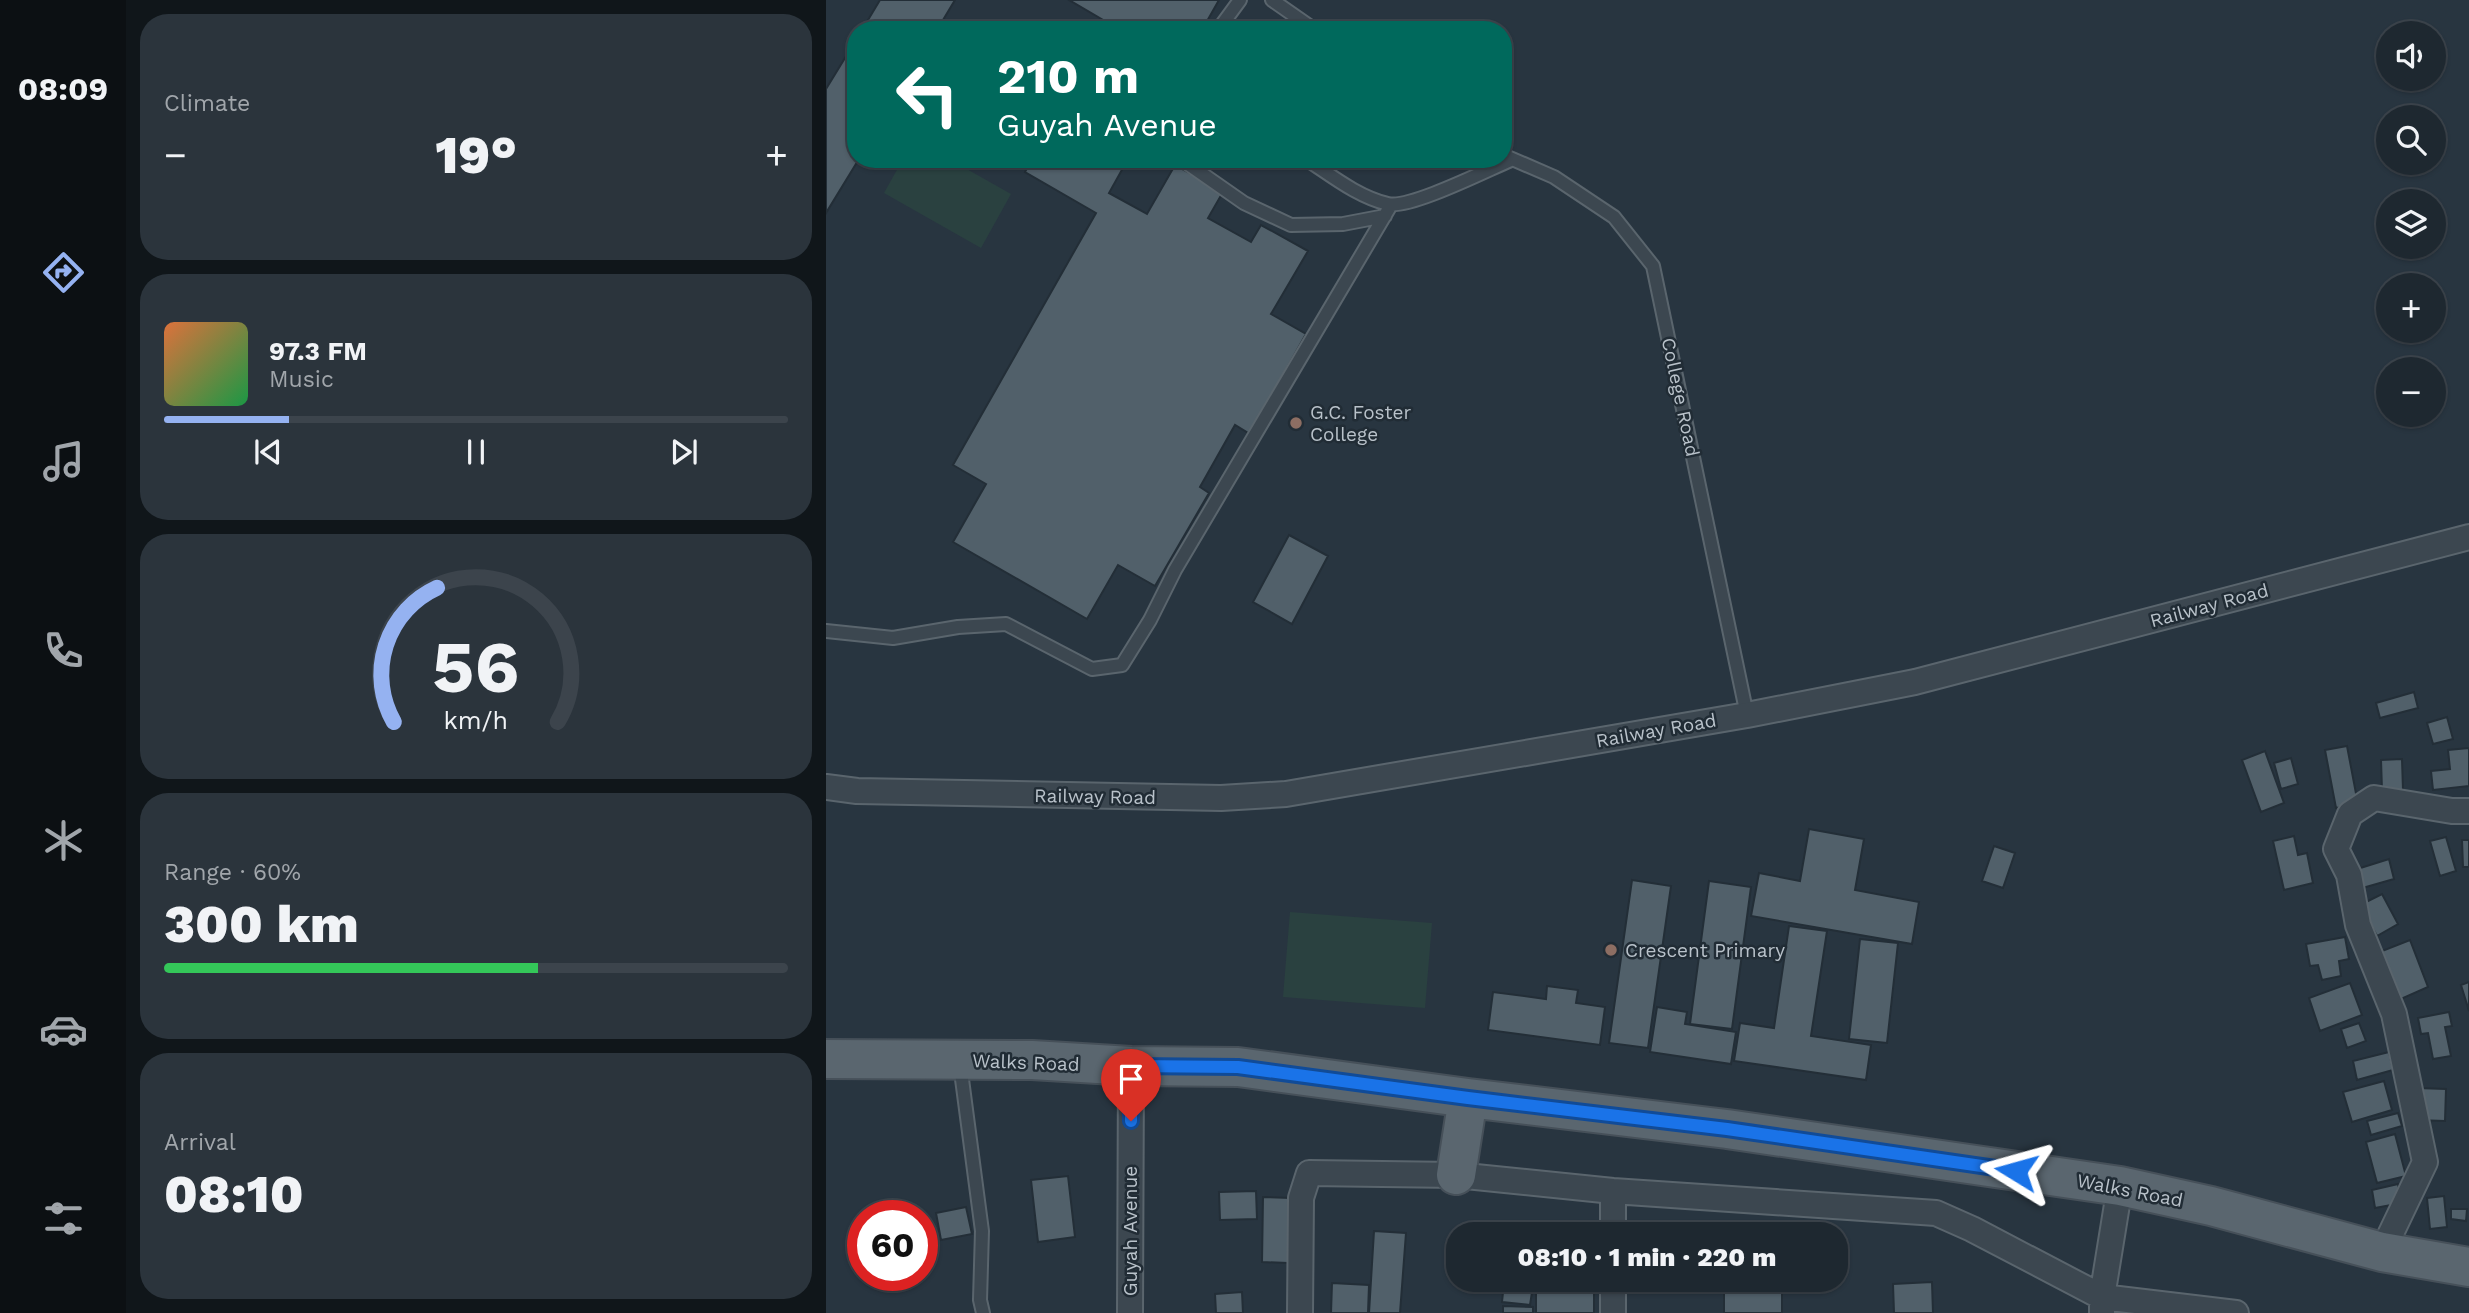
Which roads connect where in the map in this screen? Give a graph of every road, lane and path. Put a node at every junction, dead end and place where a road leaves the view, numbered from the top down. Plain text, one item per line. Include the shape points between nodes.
1 (1240, 0) edge
2 (1272, 0) edge
3 (1225, 21) edge
4 (1302, 21) edge
5 (1512, 159) edge
6 (1194, 168) edge
7 (1321, 168) edge
8 (1485, 168) edge
9 (1388, 210) junction
10 (2469, 537) edge
11 (826, 631) edge
12 (1747, 715) junction
13 (826, 786) edge
14 (2469, 811) edge
15 (826, 1059) edge
16 (959, 1060) junction
17 (1131, 1066) junction
18 (1468, 1098) junction
19 (1456, 1175) junction
20 (2120, 1186) junction
21 (1613, 1191) junction
22 (1613, 1222) edge
23 (2382, 1252) junction
24 (2469, 1267) edge
25 (1613, 1292) edge
26 (2102, 1305) edge
27 (983, 1313) edge
28 (1130, 1313) edge
29 (1300, 1313) edge
30 (1613, 1313) edge
31 (2236, 1313) edge

1 - 3 lane
2 - 4 lane
5 - 12 lane, College Road via 1554,177 1614,217 1653,265
6 - 9 lane via 1244,203 1290,225 1343,224
7 - 9 lane
8 - 9 lane
9 - 11 lane via 1122,665 1092,669 1006,624 893,638
10 - 12 street, Railway Road via 1914,682
12 - 13 street, Railway Road via 1286,794 1222,798 857,791
14 - 23 street via 2374,798 2350,814 2336,849 2349,875 2358,925 2394,1014 2425,1162
15 - 16 main road, Walks Road
16 - 17 main road, Walks Road
16 - 27 lane via 982,1231
17 - 18 main road, Walks Road via 1238,1067
17 - 28 street, Guyah Avenue
18 - 19 main road
18 - 20 main road, Walks Road via 1727,1129
19 - 21 street
19 - 29 street via 1309,1173 1301,1198
20 - 23 main road, Walks Road
20 - 26 street
21 - 22 street
21 - 26 street via 1936,1213
23 - 24 main road, Walks Road
25 - 30 street
26 - 31 street

